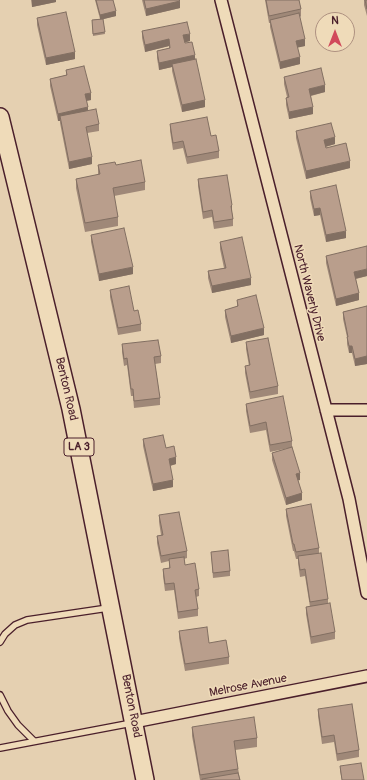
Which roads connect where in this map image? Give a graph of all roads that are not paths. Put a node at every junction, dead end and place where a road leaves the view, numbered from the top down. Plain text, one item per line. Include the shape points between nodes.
1 (221, 0) edge
2 (0, 117) edge
3 (326, 410) junction
4 (367, 410) edge
5 (367, 592) edge
6 (112, 608) junction
7 (0, 642) edge
8 (367, 676) edge
9 (0, 695) edge
10 (134, 722) junction
11 (34, 741) junction
12 (0, 748) edge
13 (145, 780) edge

1 - 3 street, North Waverly Drive
2 - 6 main road, Benton Road / LA 3 via 72,409
3 - 4 street
3 - 5 street, North Waverly Drive
6 - 7 lane via 27,620 15,625
6 - 10 main road, Benton Road / LA 3
8 - 10 street, Melrose Avenue
9 - 11 lane via 18,725
10 - 11 lane
10 - 13 main road, Benton Road / LA 3
11 - 12 lane

